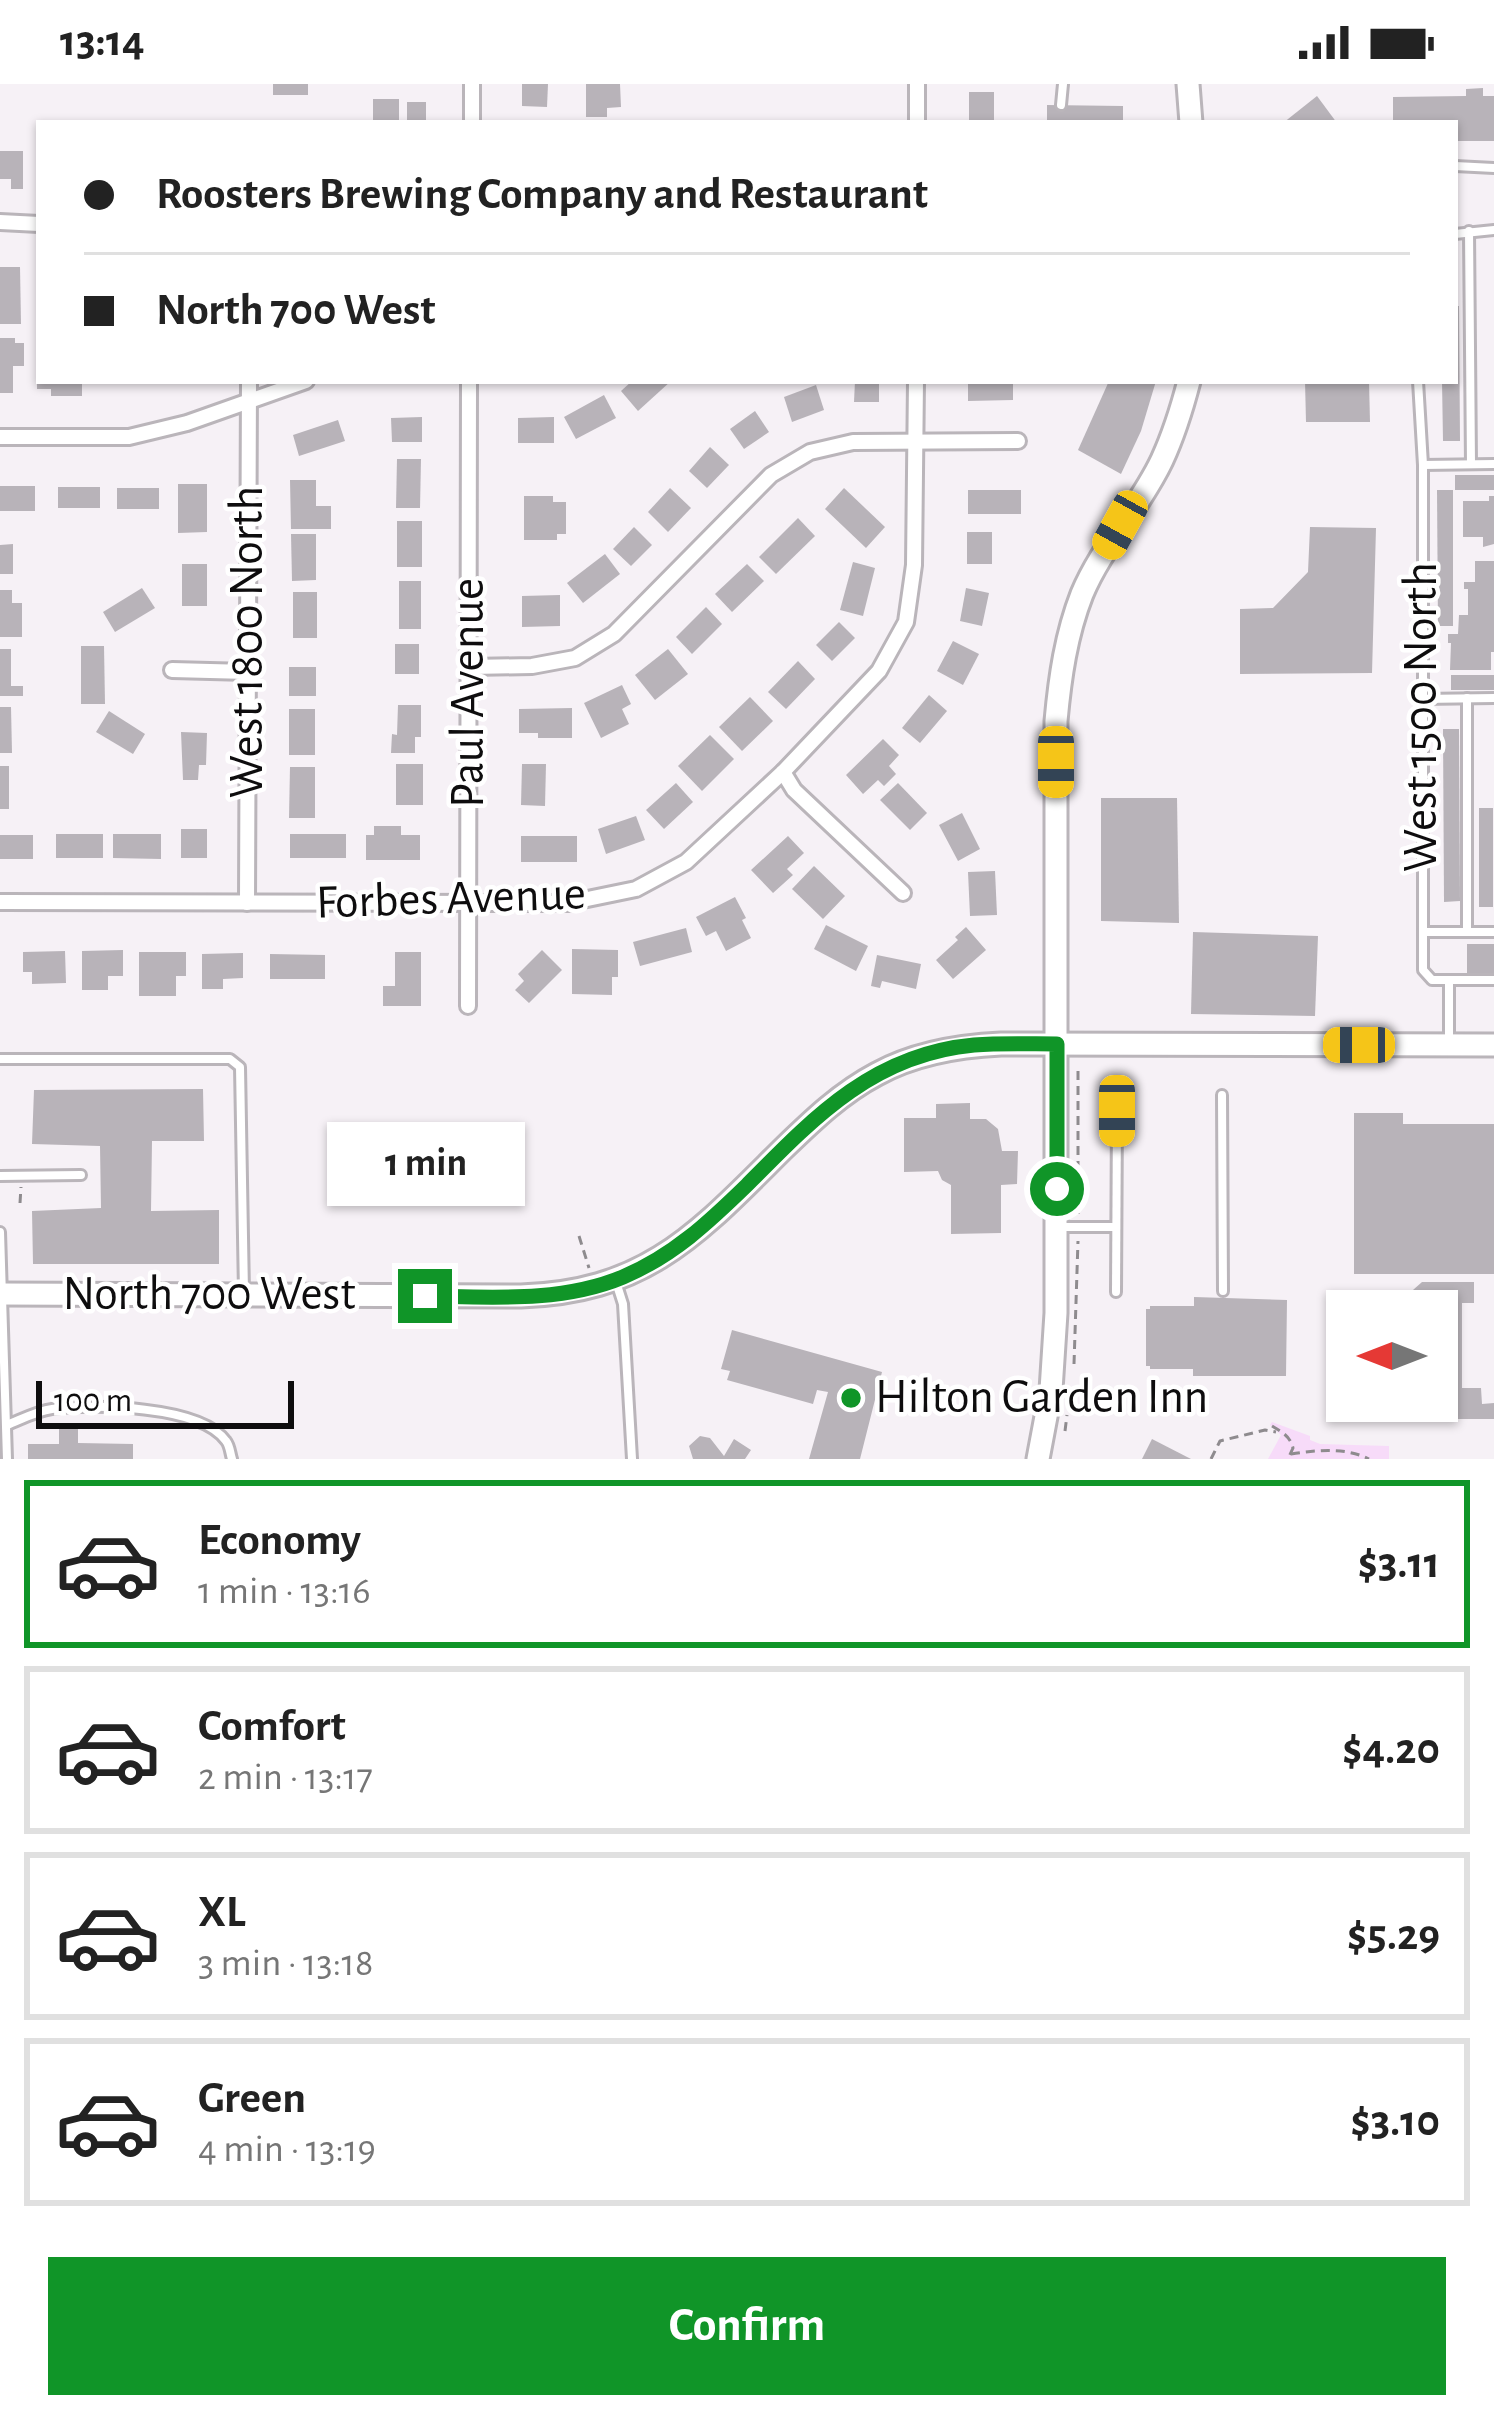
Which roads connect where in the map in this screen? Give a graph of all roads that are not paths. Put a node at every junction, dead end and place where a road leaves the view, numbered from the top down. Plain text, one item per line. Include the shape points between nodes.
1 (472, 84) edge
2 (917, 84) edge
3 (1063, 84) edge
4 (1188, 84) edge
5 (1061, 105) dead end
6 (472, 120) edge
7 (917, 120) edge
8 (1191, 120) edge
9 (1458, 166) edge
10 (1494, 168) edge
11 (0, 222) edge
12 (36, 224) edge
13 (1494, 230) edge
14 (1469, 231) junction
15 (1458, 233) edge
16 (249, 384) edge
17 (297, 384) edge
18 (469, 384) edge
19 (916, 384) edge
20 (1188, 384) edge
21 (1418, 384) edge
22 (249, 401) junction
23 (0, 437) edge
24 (1018, 441) dead end
25 (915, 442) junction
26 (1472, 464) junction
27 (1494, 464) edge
28 (1423, 465) junction
29 (470, 668) junction
30 (172, 670) dead end
31 (248, 672) junction
32 (1467, 698) junction
33 (1494, 698) edge
34 (1421, 699) junction
35 (783, 772) junction
36 (903, 893) dead end
37 (0, 902) edge
38 (469, 902) junction
39 (247, 903) junction
40 (1423, 932) junction
41 (1468, 932) junction
42 (1494, 932) edge
43 (1450, 980) junction
44 (1494, 980) edge
45 (468, 1006) dead end
46 (1057, 1044) junction
47 (1449, 1045) junction
48 (1494, 1045) edge
49 (0, 1059) edge
50 (1222, 1095) dead end
51 (1117, 1111) dead end
52 (81, 1175) dead end
53 (0, 1176) edge
54 (1057, 1227) junction
55 (1116, 1227) junction
56 (0, 1230) edge
57 (615, 1280) junction
58 (1115, 1292) dead end
59 (1223, 1292) dead end
60 (2, 1294) edge
61 (244, 1295) junction
62 (8, 1425) junction
63 (8, 1459) edge
64 (232, 1459) edge
65 (632, 1459) edge
66 (1038, 1459) edge

1 - 6 street
2 - 7 street
3 - 5 lane
4 - 8 street
9 - 10 lane
11 - 12 street
13 - 14 lane
14 - 15 lane
14 - 26 lane
16 - 22 street, West 1800 North
17 - 22 street
18 - 29 street, Paul Avenue
19 - 25 street, Forbes Avenue
20 - 46 street via 1162,461 1084,591 1061,670
21 - 28 lane, West 1500 North
22 - 23 street via 129,436
22 - 31 street, West 1800 North
24 - 25 street
25 - 29 street via 810,452 771,475 614,634 575,658
25 - 35 street, Forbes Avenue via 906,622 879,671
26 - 27 lane
26 - 28 lane
28 - 34 lane, West 1500 North
29 - 38 street, Paul Avenue
30 - 31 street
31 - 39 street, West 1800 North
32 - 33 lane
32 - 34 lane
32 - 41 lane
34 - 40 lane, West 1500 North
35 - 36 street
35 - 38 street, Forbes Avenue via 686,862 636,889 568,903
37 - 39 street, Forbes Avenue
38 - 39 street, Forbes Avenue
38 - 45 street, Paul Avenue
40 - 41 lane
40 - 43 lane, West 1500 North via 1423,970 1432,980
41 - 42 lane
43 - 44 lane
43 - 47 lane
46 - 47 street, North 700 West
46 - 54 street
46 - 57 street, North 700 West via 968,1046 875,1075 821,1112 688,1240
47 - 48 street, North 700 West
49 - 61 lane via 230,1059 240,1067
50 - 59 lane
51 - 55 lane
52 - 53 lane
54 - 55 lane
54 - 66 street via 1051,1390
55 - 58 lane
56 - 60 lane
57 - 61 street, North 700 West via 532,1296
57 - 65 lane
60 - 61 street, North 700 West
60 - 62 lane
62 - 63 lane
62 - 64 lane via 53,1409 173,1412 226,1441

